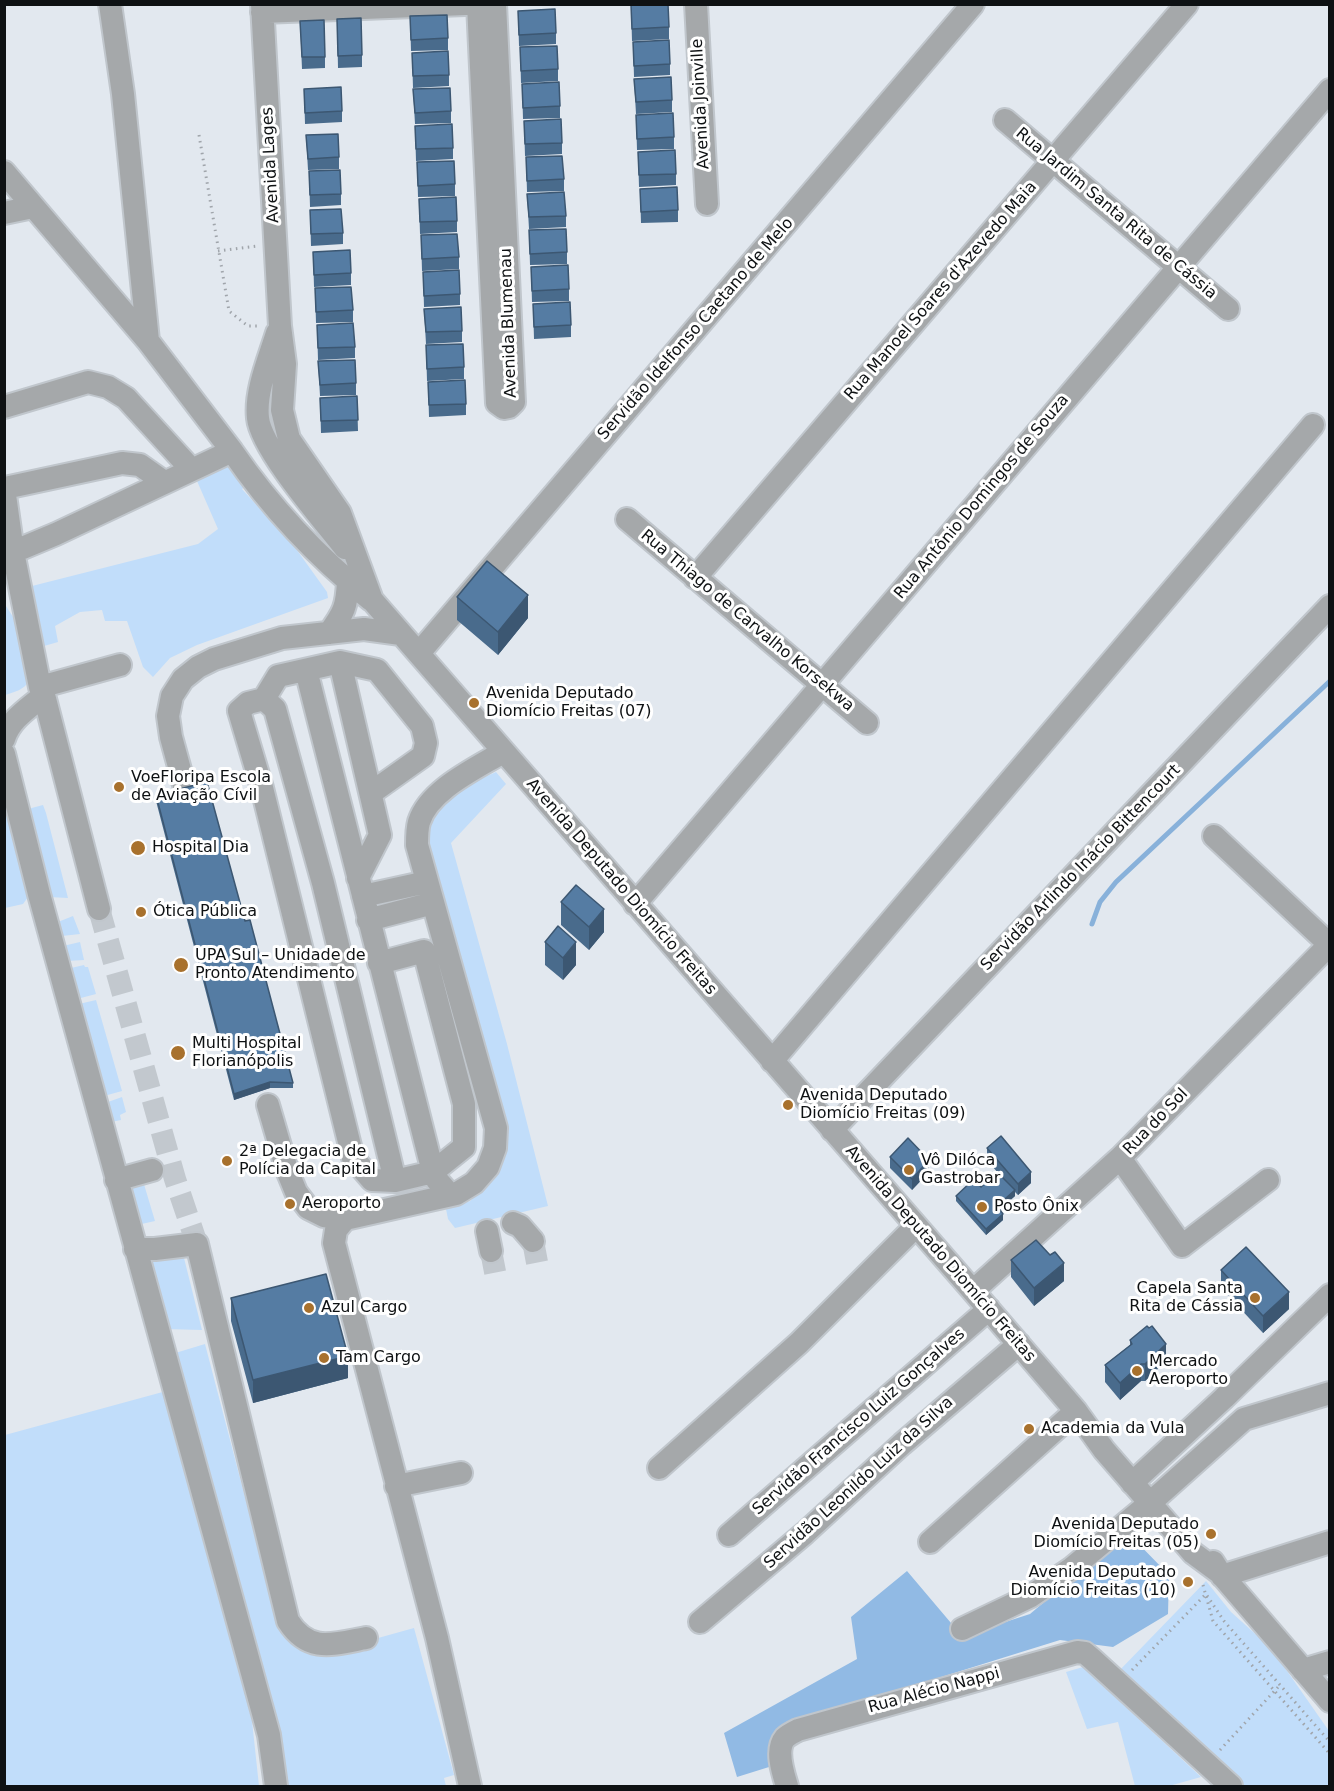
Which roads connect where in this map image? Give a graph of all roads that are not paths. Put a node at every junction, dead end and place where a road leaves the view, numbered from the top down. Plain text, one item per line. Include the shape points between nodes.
1 (110, 4) edge
2 (465, 4) edge
3 (478, 4) edge
4 (495, 4) edge
5 (696, 4) edge
6 (974, 4) edge
7 (1187, 4) edge
8 (262, 8) edge
9 (1329, 90) edge
10 (1005, 120) dead end
11 (1053, 161) junction
12 (4, 172) edge
13 (707, 204) dead end
14 (33, 207) junction
15 (4, 213) edge
16 (1178, 267) junction
17 (1228, 309) dead end
18 (136, 310) junction
19 (4, 407) edge
20 (1313, 425) dead end
21 (232, 451) junction
22 (191, 469) junction
23 (164, 482) junction
24 (4, 488) edge
25 (627, 519) dead end
26 (13, 552) junction
27 (354, 574) junction
28 (696, 578) junction
29 (1329, 606) edge
30 (329, 633) junction
31 (401, 634) junction
32 (418, 653) junction
33 (340, 662) junction
34 (120, 665) dead end
35 (306, 670) junction
36 (821, 686) junction
37 (42, 691) junction
38 (264, 699) junction
39 (867, 723) dead end
40 (5, 734) edge
41 (503, 752) junction
42 (4, 754) edge
43 (371, 793) junction
44 (10, 796) edge
45 (189, 803) edge
46 (1214, 836) dead end
47 (360, 886) junction
48 (430, 893) junction
49 (635, 904) junction
50 (99, 909) tunnel mouth
51 (368, 920) junction
52 (1329, 945) edge
53 (379, 963) junction
54 (772, 1061) junction
55 (268, 1105) dead end
56 (832, 1130) junction
57 (1120, 1158) junction
58 (152, 1170) dead end
59 (433, 1172) junction
60 (116, 1180) junction
61 (1268, 1180) dead end
62 (395, 1181) junction
63 (450, 1195) junction
64 (345, 1219) junction
65 (513, 1223) dead end
66 (916, 1226) junction
67 (533, 1241) tunnel mouth
68 (135, 1249) junction
69 (973, 1291) junction
70 (1329, 1295) edge
71 (989, 1310) junction
72 (1019, 1344) junction
73 (1329, 1393) edge
74 (1224, 1398) junction
75 (1076, 1411) junction
76 (1244, 1419) junction
77 (659, 1468) dead end
78 (460, 1473) dead end
79 (1136, 1479) junction
80 (396, 1486) junction
81 (1154, 1499) junction
82 (729, 1535) dead end
83 (930, 1542) dead end
84 (1329, 1542) edge
85 (1221, 1574) junction
86 (700, 1622) dead end
87 (962, 1629) dead end
88 (366, 1638) dead end
89 (1329, 1662) edge
90 (1303, 1670) junction
91 (1329, 1701) edge
92 (1223, 1785) edge
93 (276, 1786) edge
94 (470, 1786) edge
95 (787, 1786) edge

1 - 18 street via 123,94
2 - 8 street
3 - 4 street, Avenida Blumenau via 497,403 504,408 514,402
5 - 13 street, Avenida Joinville
6 - 32 street, Servidão Idelfonso Caetano de Melo
7 - 11 street, Rua Manoel Soares d'Azevedo Maia
8 - 27 street, Avenida Lages via 285,364 282,410 289,440 340,513
9 - 16 street, Rua Antônio Domingos de Souza
10 - 11 street, Rua Jardim Santa Rita de Cássia
11 - 16 street, Rua Jardim Santa Rita de Cássia
11 - 28 street, Rua Manoel Soares d'Azevedo Maia
12 - 14 street
14 - 15 street
14 - 18 street
16 - 17 street, Rua Jardim Santa Rita de Cássia
16 - 36 street, Rua Antônio Domingos de Souza
18 - 21 street via 148,341
19 - 22 street via 88,381 108,387 126,398
20 - 54 street
21 - 22 street
21 - 27 street via 294,530
22 - 23 street
23 - 24 street via 140,465 122,463
23 - 26 street
24 - 26 street
25 - 28 street, Rua Thiago de Carvalho Korsekwa
26 - 37 street
27 - 30 street via 348,602
27 - 31 street
28 - 36 street, Rua Thiago de Carvalho Korsekwa
29 - 56 street, Servidão Arlindo Inácio Bittencourt
30 - 31 street via 364,629
30 - 45 street via 282,638 214,659 183,679 172,696 168,716
31 - 32 street, Avenida Deputado Diomício Freitas
32 - 41 street, Avenida Deputado Diomício Freitas
33 - 35 street
33 - 43 street
33 - 43 street via 376,670 422,726 426,743 423,756
34 - 37 street
35 - 38 street via 278,676
35 - 47 street
36 - 39 street, Rua Thiago de Carvalho Korsekwa
36 - 49 street, Rua Antônio Domingos de Souza
37 - 40 street
37 - 50 street
38 - 62 street via 275,709 323,883
38 - 62 street via 248,703 239,711 262,788 353,1158 372,1180
41 - 48 street via 442,790 426,806 418,824 417,845
41 - 49 street, Avenida Deputado Diomício Freitas
42 - 44 street
43 - 47 street via 380,835
44 - 60 street
46 - 52 street
47 - 48 street
47 - 51 street
48 - 51 street
48 - 63 street via 496,1128 495,1148 488,1167 474,1183
49 - 54 street, Avenida Deputado Diomício Freitas
51 - 53 street
52 - 57 street, Rua do Sol
53 - 59 street
53 - 59 street via 424,951 464,1104 464,1147
54 - 56 street, Avenida Deputado Diomício Freitas
55 - 64 street via 296,1192 308,1208 324,1216
56 - 66 street, Avenida Deputado Diomício Freitas
57 - 61 street via 1182,1246
57 - 69 street, Rua do Sol
58 - 60 street
59 - 62 street
59 - 63 street
60 - 68 street
63 - 64 street
64 - 80 street via 336,1230 334,1243
65 - 67 street
66 - 69 street, Avenida Deputado Diomício Freitas
66 - 77 street via 799,1343
68 - 88 street via 197,1244 288,1621 303,1639 314,1644
68 - 93 street via 269,1734
69 - 71 street, Avenida Deputado Diomício Freitas
70 - 74 street
71 - 72 street, Avenida Deputado Diomício Freitas
71 - 82 street, Servidão Francisco Luiz Gonçalves
72 - 75 street, Avenida Deputado Diomício Freitas
72 - 86 street, Servidão Leonildo Luiz da Silva
73 - 76 street
74 - 76 street
74 - 79 street
75 - 79 street, Avenida Deputado Diomício Freitas via 1112,1443
75 - 83 street
76 - 81 street
78 - 80 street
79 - 81 street, Avenida Deputado Diomício Freitas
80 - 94 street via 437,1638
81 - 85 street, Avenida Deputado Diomício Freitas via 1193,1553
81 - 87 street via 1049,1585
84 - 85 street
85 - 90 street, Avenida Deputado Diomício Freitas
89 - 90 street
90 - 91 street, Avenida Deputado Diomício Freitas
92 - 95 street, Rua Alécio Nappi via 1085,1653 1077,1652 798,1730 785,1738 781,1748

